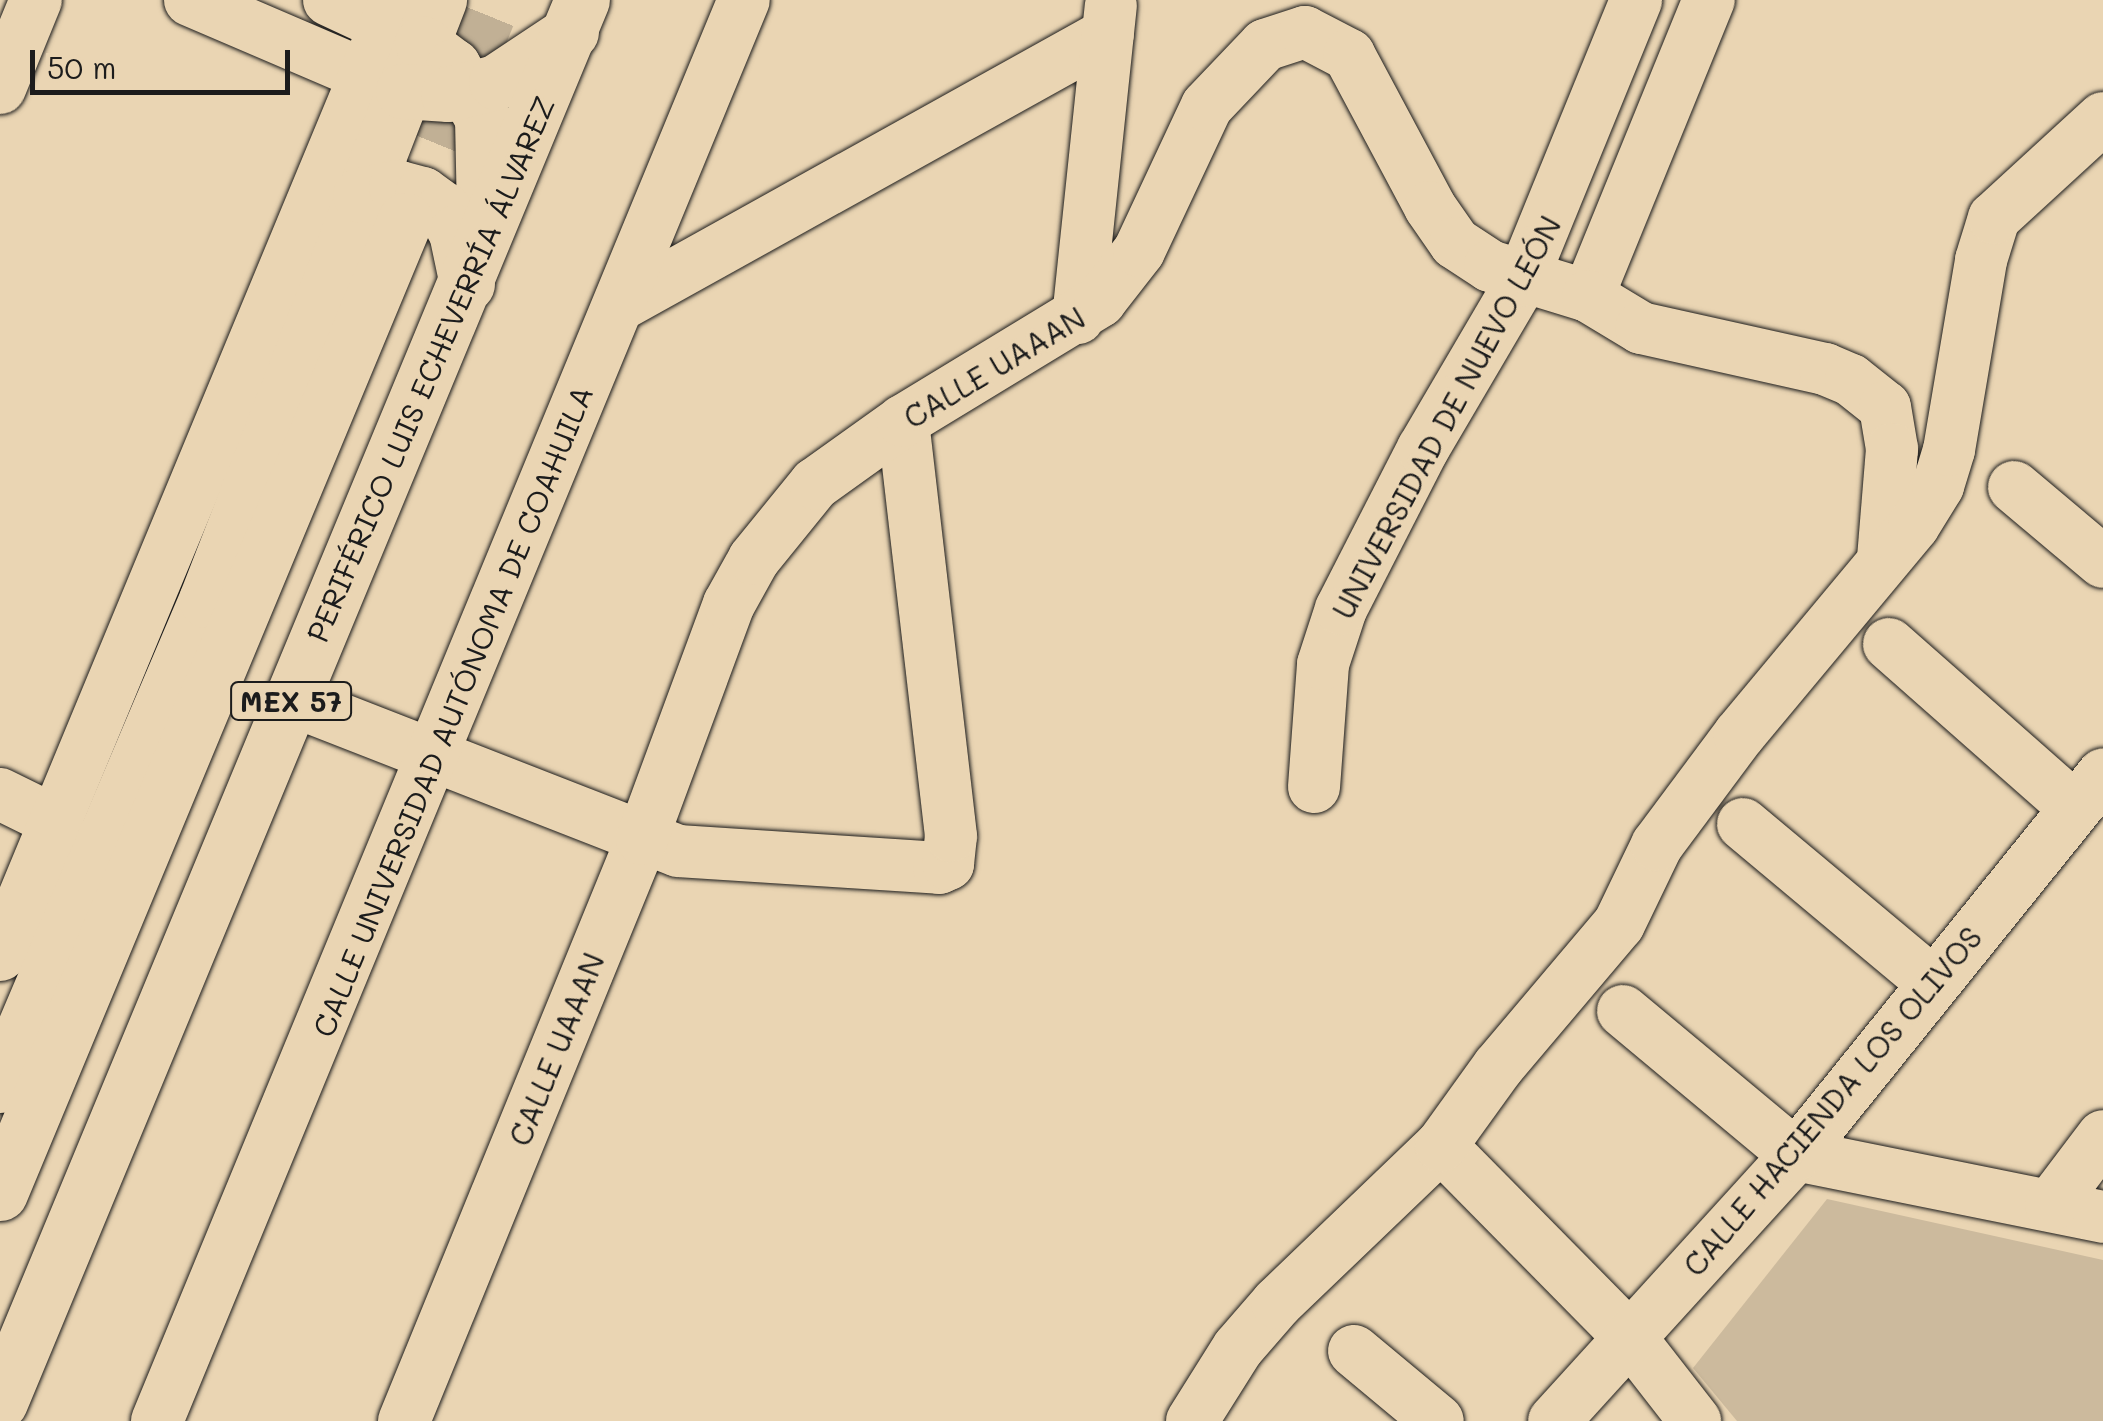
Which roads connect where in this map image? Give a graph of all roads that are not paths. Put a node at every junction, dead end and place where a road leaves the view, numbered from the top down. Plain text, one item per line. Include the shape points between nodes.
1 (36, 0) edge
2 (190, 0) edge
3 (329, 0) edge
4 (744, 0) edge
5 (1636, 0) edge
6 (1709, 0) edge
7 (576, 16) edge
8 (1110, 17) edge
9 (402, 39) edge
10 (0, 88) edge
11 (472, 90) junction
12 (2103, 118) edge
13 (383, 208) junction
14 (475, 268) junction
15 (1522, 280) junction
16 (1588, 296) junction
17 (620, 306) junction
18 (1078, 318) junction
19 (903, 421) junction
20 (2014, 486) dead end
21 (1883, 559) junction
22 (2103, 562) edge
23 (1890, 644) dead end
24 (291, 700) junction
25 (430, 755) junction
26 (1314, 787) dead end
27 (2089, 791) edge
28 (0, 794) edge
29 (57, 822) junction
30 (1743, 824) dead end
31 (642, 840) junction
32 (0, 955) edge
33 (1931, 981) junction
34 (1623, 1011) dead end
35 (0, 1085) edge
36 (2103, 1136) edge
37 (1441, 1146) junction
38 (1796, 1154) junction
39 (0, 1193) edge
40 (2051, 1205) junction
41 (2103, 1218) edge
42 (1632, 1340) junction
43 (1354, 1351) dead end
44 (0, 1402) edge
45 (157, 1421) edge
46 (404, 1421) edge
47 (1192, 1421) edge
48 (1438, 1421) edge
49 (1554, 1421) edge
50 (1695, 1421) edge

1 - 10 street
2 - 9 street
3 - 9 street
4 - 17 street, CALLE UNIVERSIDAD AUTÓNOMA DE COAHUILA
5 - 15 street, UNIVERSIDAD DE NUEVO LEÓN
6 - 16 street
7 - 11 main road via 519,71
7 - 14 main road, PERIFÉRICO LUIS ECHEVERRÍA ÁLVAREZ / MEX 57
8 - 17 street
8 - 18 street
9 - 11 main road
9 - 13 main road
9 - 29 street
11 - 14 main road via 486,146
12 - 21 street via 1994,218 1938,486
13 - 14 main road via 396,187 422,194 443,209
13 - 35 main road via 206,600
13 - 39 main road, MEX 57
14 - 24 main road, PERIFÉRICO LUIS ECHEVERRÍA ÁLVAREZ / MEX 57
15 - 16 street, CALLE UAAAN
15 - 18 street, CALLE UAAAN via 1455,244 1349,55 1305,32 1265,45 1222,84 1184,148 1139,252
15 - 26 street, UNIVERSIDAD DE NUEVO LEÓN via 1422,449 1341,609 1323,664
16 - 21 street, CALLE UAAAN via 1641,328 1826,370 1851,380 1885,408 1892,449
17 - 25 street, CALLE UNIVERSIDAD AUTÓNOMA DE COAHUILA
18 - 19 street, CALLE UAAAN
19 - 31 street, CALLE UAAAN via 815,484 754,559 728,604
19 - 31 street via 951,836 948,864 735,858
20 - 22 street
21 - 37 street via 1739,735 1657,846 1619,924
23 - 27 street
24 - 25 street
24 - 44 main road, PERIFÉRICO LUIS ECHEVERRÍA ÁLVAREZ / MEX 57
25 - 31 street
25 - 45 street, CALLE UNIVERSIDAD AUTÓNOMA DE COAHUILA
27 - 33 street, CALLE HACIENDA LOS OLIVOS
28 - 29 street
29 - 32 street
30 - 33 street
31 - 46 street, CALLE UAAAN
33 - 38 street, CALLE HACIENDA LOS OLIVOS
34 - 38 street
36 - 40 street
37 - 42 street
37 - 47 street via 1278,1303 1238,1348
38 - 40 street
38 - 42 street, CALLE HACIENDA LOS OLIVOS
40 - 41 street
42 - 49 street, CALLE HACIENDA LOS OLIVOS
42 - 50 street
43 - 48 street

